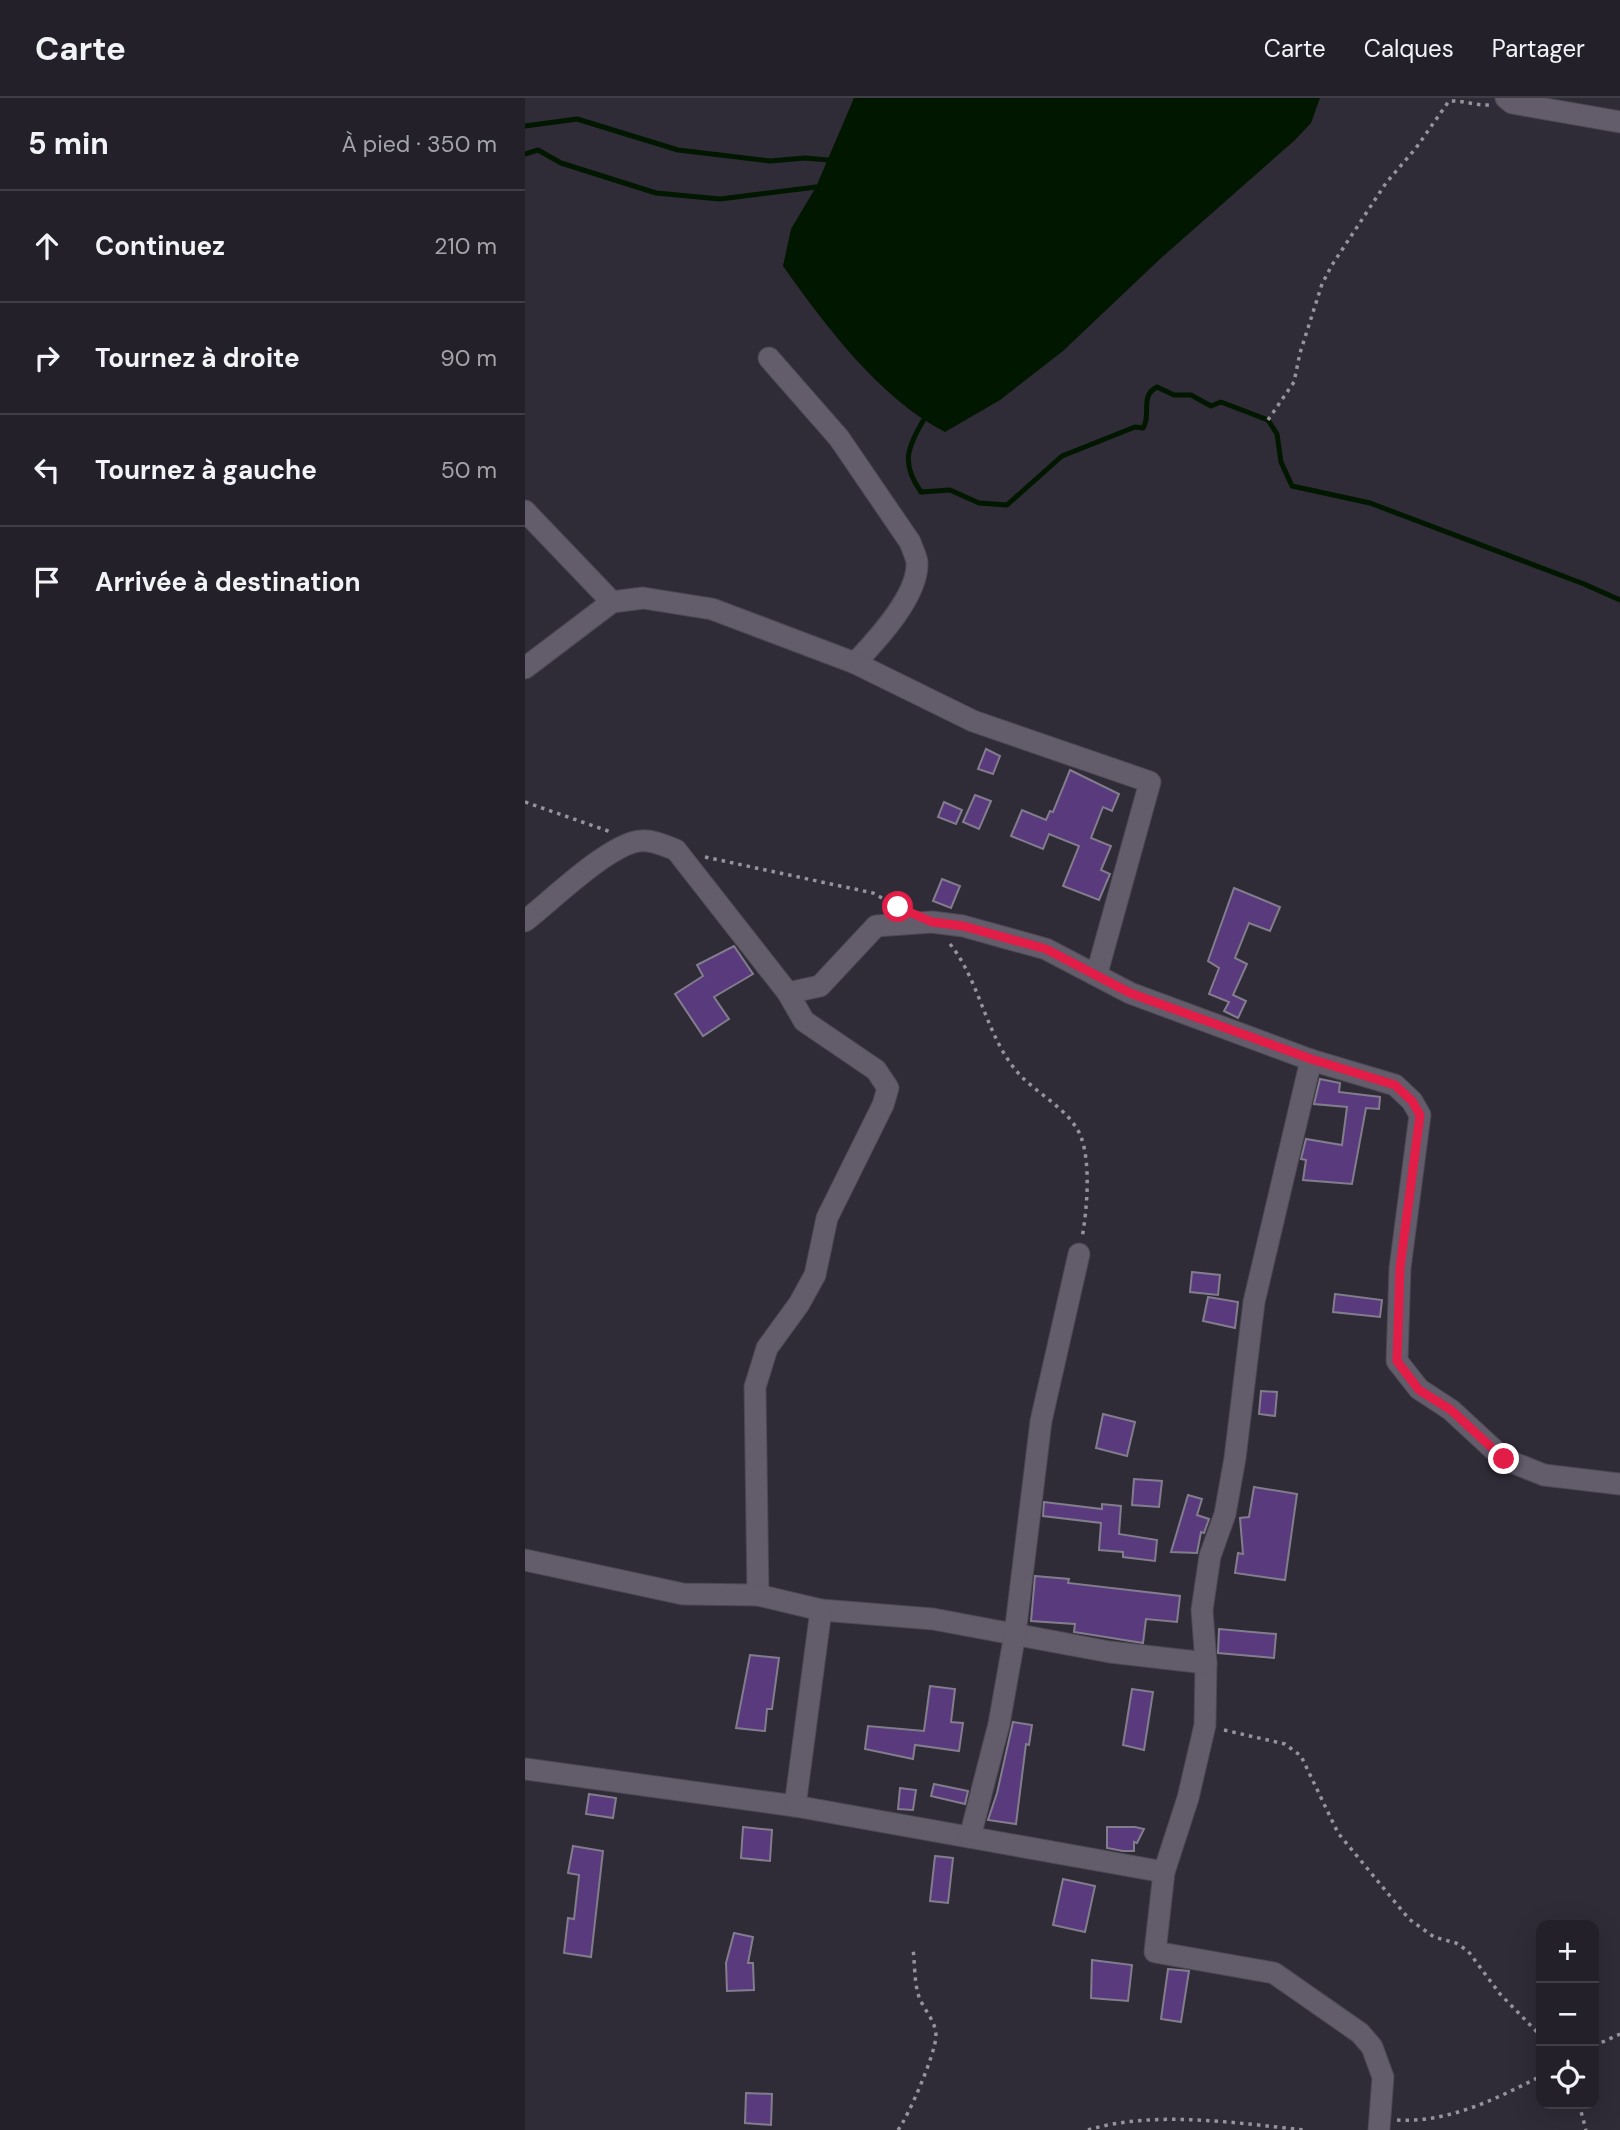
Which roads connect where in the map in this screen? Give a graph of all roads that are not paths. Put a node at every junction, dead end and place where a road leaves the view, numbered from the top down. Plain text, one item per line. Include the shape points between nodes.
1 (1509, 101) edge
2 (1620, 122) edge
3 (769, 358) dead end
4 (525, 511) edge
5 (612, 601) junction
6 (855, 663) junction
7 (525, 668) edge
8 (525, 921) edge
9 (1097, 973) junction
10 (788, 993) junction
11 (1311, 1059) junction
12 (1079, 1254) road end
13 (1620, 1484) edge
14 (525, 1560) edge
15 (758, 1595) junction
16 (821, 1610) junction
17 (1015, 1634) junction
18 (1206, 1663) junction
19 (525, 1769) edge
20 (795, 1806) junction
21 (970, 1837) junction
22 (1164, 1872) junction
23 (1379, 2126) edge

1 - 2 street
3 - 6 street via 839,438 910,542 917,561 909,593
4 - 5 street
5 - 6 street via 643,598 712,609
5 - 7 street
6 - 9 street via 973,721 1150,782
8 - 10 street via 612,853 636,842 657,842 676,850
9 - 10 street via 1046,949 932,922 876,926 820,986
9 - 11 street via 1130,993
10 - 15 street via 804,1021 876,1070 888,1088 827,1218 815,1275 767,1348 755,1387
11 - 13 street via 1395,1085 1420,1115 1400,1268 1397,1361 1419,1390 1451,1410 1504,1459 1544,1475
11 - 18 street via 1254,1302 1235,1458 1225,1514 1210,1556 1202,1610
12 - 17 street via 1041,1421
14 - 15 street via 683,1594
15 - 16 street
16 - 17 street via 933,1619
16 - 20 street
17 - 18 street via 1110,1652
17 - 21 street via 999,1724
18 - 22 street via 1205,1725
19 - 20 street
20 - 21 street
21 - 22 street
22 - 23 street via 1155,1952 1274,1973 1360,2033 1372,2048 1383,2077

